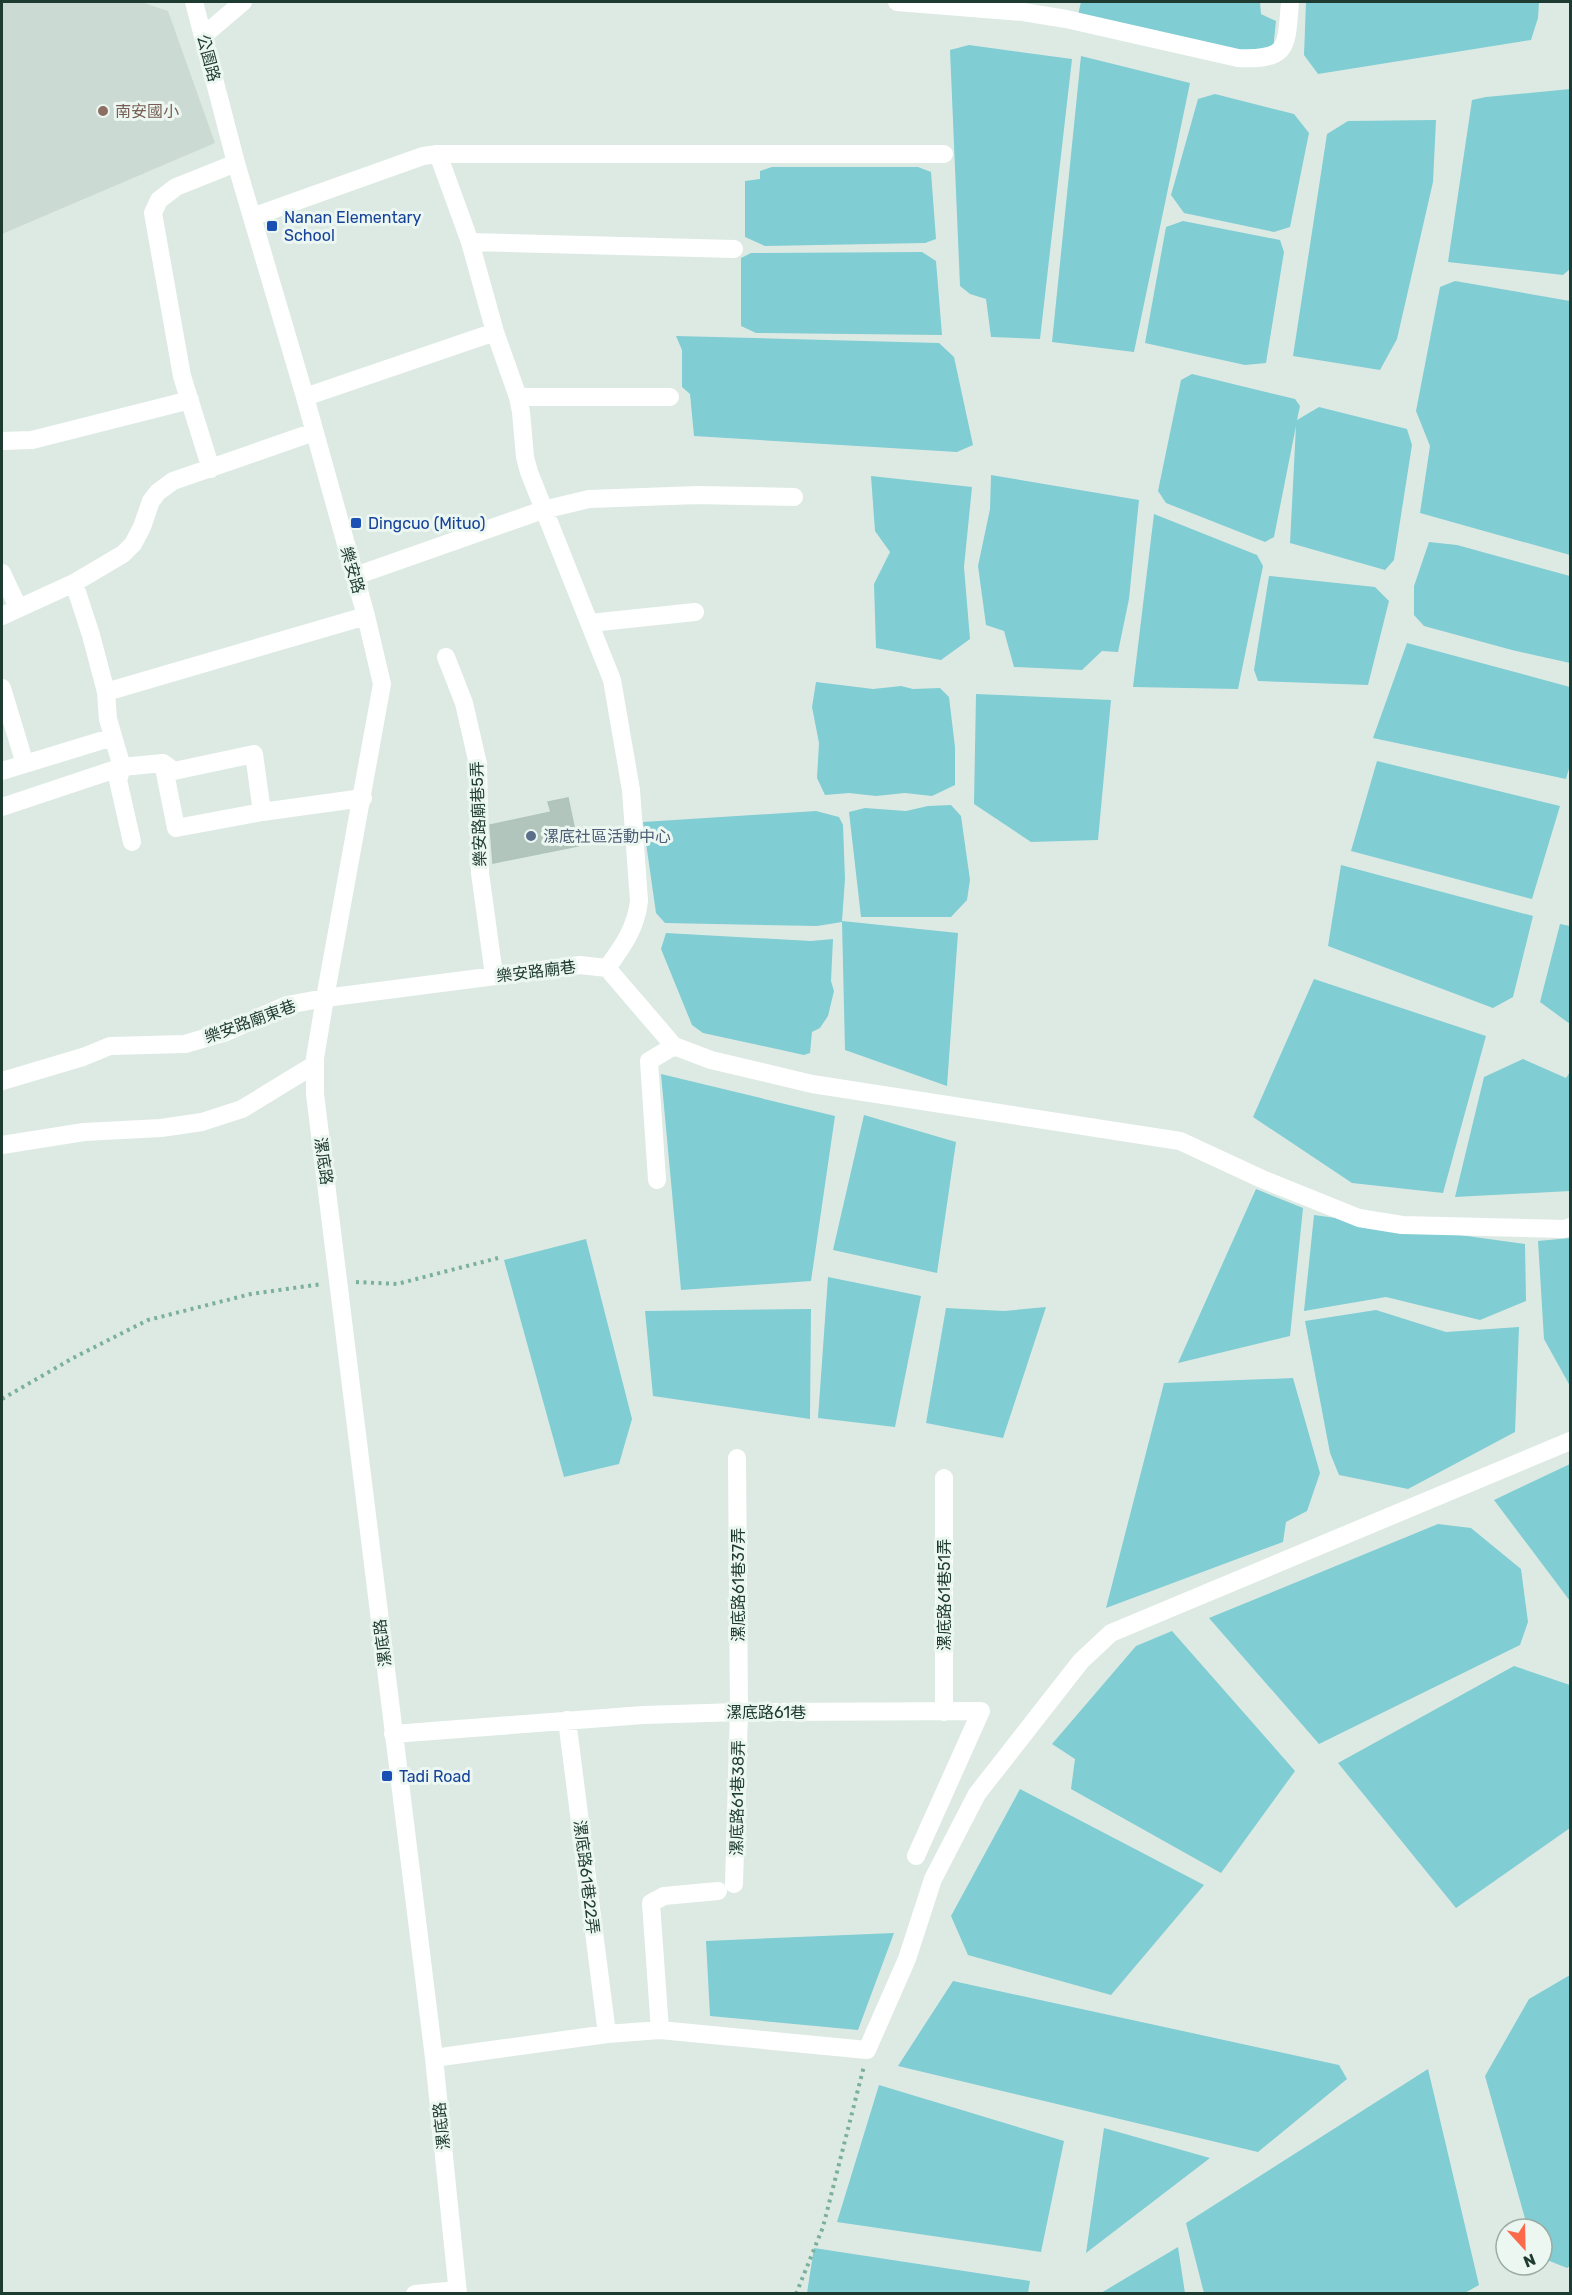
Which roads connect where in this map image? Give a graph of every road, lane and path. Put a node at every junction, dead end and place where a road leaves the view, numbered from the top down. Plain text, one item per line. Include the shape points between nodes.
1 (194, 2) edge
2 (243, 2) edge
3 (897, 2) edge
4 (1290, 2) edge
5 (203, 36) junction
6 (438, 154) junction
7 (944, 154) dead end
8 (234, 157) junction
9 (252, 217) junction
10 (470, 242) junction
11 (734, 249) dead end
12 (495, 332) junction
13 (305, 397) junction
14 (518, 397) junction
15 (670, 398) dead end
16 (190, 400) junction
17 (314, 432) junction
18 (2, 441) edge
19 (211, 469) junction
20 (794, 497) dead end
21 (543, 510) junction
22 (2, 573) edge
23 (355, 576) junction
24 (74, 583) junction
25 (18, 607) junction
26 (695, 612) dead end
27 (2, 616) edge
28 (366, 616) junction
29 (590, 623) junction
30 (446, 657) dead end
31 (2, 688) edge
32 (106, 692) junction
33 (113, 737) junction
34 (163, 763) junction
35 (25, 764) junction
36 (122, 767) junction
37 (2, 771) edge
38 (363, 798) junction
39 (2, 807) edge
40 (262, 812) junction
41 (132, 842) dead end
42 (607, 968) junction
43 (494, 975) junction
44 (325, 998) junction
45 (674, 1046) junction
46 (314, 1065) junction
47 (2, 1081) edge
48 (2, 1145) edge
49 (657, 1180) dead end
50 (1570, 1227) edge
51 (498, 1258) dead end
52 (338, 1281) junction
53 (2, 1399) edge
54 (1570, 1441) edge
55 (737, 1458) dead end
56 (944, 1478) dead end
57 (739, 1712) junction
58 (944, 1712) junction
59 (567, 1720) junction
60 (393, 1734) junction
61 (916, 1856) dead end
62 (660, 2030) junction
63 (607, 2034) junction
64 (867, 2050) junction
65 (434, 2058) junction
66 (457, 2292) edge
67 (415, 2294) edge
68 (796, 2294) edge

1 - 5 street, 公園路
2 - 5 street
3 - 4 street via 1034,14 1238,58 1264,59 1282,50
5 - 8 street, 公園路
6 - 7 street
6 - 9 street
6 - 10 street
8 - 9 street, 樂安路
8 - 16 street via 176,187 159,200 153,213 182,376
9 - 13 street, 樂安路
10 - 11 street
10 - 12 street
12 - 13 street
12 - 14 street
13 - 17 street, 樂安路
14 - 15 street
14 - 21 street via 525,457
16 - 18 street via 32,440
16 - 19 street
17 - 19 street
17 - 23 street, 樂安路
19 - 24 street via 173,481 158,492 133,544
20 - 21 street via 590,499
21 - 23 street
21 - 29 street
22 - 25 street
23 - 28 street, 樂安路
24 - 25 street
24 - 32 street
25 - 27 street
26 - 29 street
28 - 32 street
28 - 38 street, 樂安路 via 382,684
29 - 42 street via 612,680 631,790 639,901 638,918 628,939
30 - 43 street, 樂安路廟巷5弄 via 464,703 478,764 480,873
31 - 35 street
32 - 33 street
33 - 35 street
33 - 36 street
34 - 36 street
34 - 40 street via 176,828
34 - 40 street via 174,771 254,754
35 - 37 street
36 - 39 street
36 - 41 street via 118,780
38 - 40 street
38 - 44 street, 樂安路
42 - 43 street, 樂安路廟巷 via 580,964
42 - 45 street
43 - 44 street, 樂安路廟巷
44 - 46 street, 漯底路
44 - 47 street, 樂安路廟東巷 via 287,1005 226,1032 185,1044 111,1046
45 - 49 street via 650,1061
45 - 50 street via 711,1060 812,1084 1180,1141 1359,1218 1402,1225
46 - 48 street via 242,1109 202,1122 84,1132
46 - 52 street, 漯底路
51 - 52 path via 397,1284
52 - 53 path via 251,1294 148,1320
52 - 60 street, 漯底路
54 - 64 street via 1111,1633 1081,1661 977,1794 933,1879 907,1959
55 - 57 street, 漯底路61巷37弄
56 - 58 street, 漯底路61巷51弄
57 - 58 street, 漯底路61巷
57 - 59 street, 漯底路61巷
57 - 62 street, 漯底路61巷38弄 via 726,1887 664,1896 651,1903
58 - 61 street, 漯底路61巷 via 981,1712
59 - 60 street, 漯底路61巷
59 - 63 street, 漯底路61巷22弄
60 - 65 street, 漯底路
62 - 63 street
62 - 64 street
63 - 65 street
64 - 68 path via 823,2227
65 - 66 street, 漯底路
66 - 67 street

